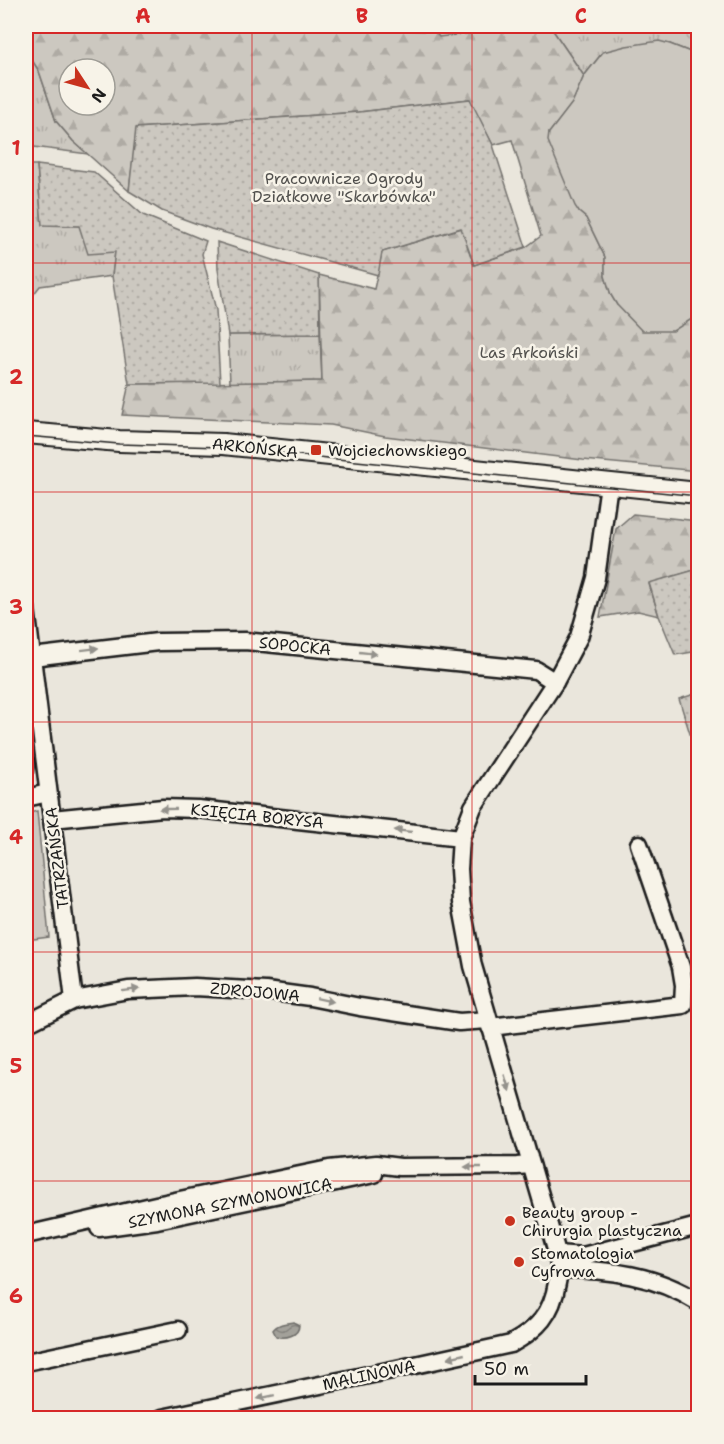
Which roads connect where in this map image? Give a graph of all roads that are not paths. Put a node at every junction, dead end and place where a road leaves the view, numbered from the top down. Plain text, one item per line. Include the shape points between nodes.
1 (26, 433) edge
2 (609, 484) junction
3 (699, 493) edge
4 (26, 608) edge
5 (32, 657) junction
6 (555, 682) junction
7 (48, 793) junction
8 (26, 798) edge
9 (52, 819) junction
10 (461, 838) junction
11 (639, 844) dead end
12 (74, 1000) junction
13 (489, 1023) junction
14 (26, 1024) edge
15 (531, 1165) junction
16 (699, 1226) edge
17 (26, 1235) edge
18 (558, 1261) junction
19 (699, 1302) edge
20 (178, 1330) dead end
21 (26, 1362) edge
22 (162, 1419) edge

1 - 2 street, ARKOŃSKA via 223,444
2 - 3 street, ARKOŃSKA
2 - 6 street via 594,586 579,637
4 - 5 street, TATRZAŃSKA
5 -> 6 street, SOPOCKA via 158,642 245,641 536,670
5 - 7 street, TATRZAŃSKA
6 - 10 street via 478,800
7 - 8 street
7 - 9 street, TATRZAŃSKA
10 -> 9 street, KSIĘCIA BORYSA via 198,809 154,809
9 - 12 street, TATRZAŃSKA
10 - 13 street via 461,902
11 - 13 street, ZDROJOWA via 681,967 683,1005
12 -> 13 street, ZDROJOWA via 128,990 232,988 459,1023
12 - 14 street, ZDROJOWA
13 -> 15 street
15 -> 17 street, SZYMONA SZYMONOWICA via 400,1167 157,1220 88,1229 59,1227
15 - 18 street
16 - 18 street
18 - 19 street via 650,1280
18 -> 22 street, MALINOWA via 555,1297 549,1309 527,1335 511,1344
20 - 21 street

